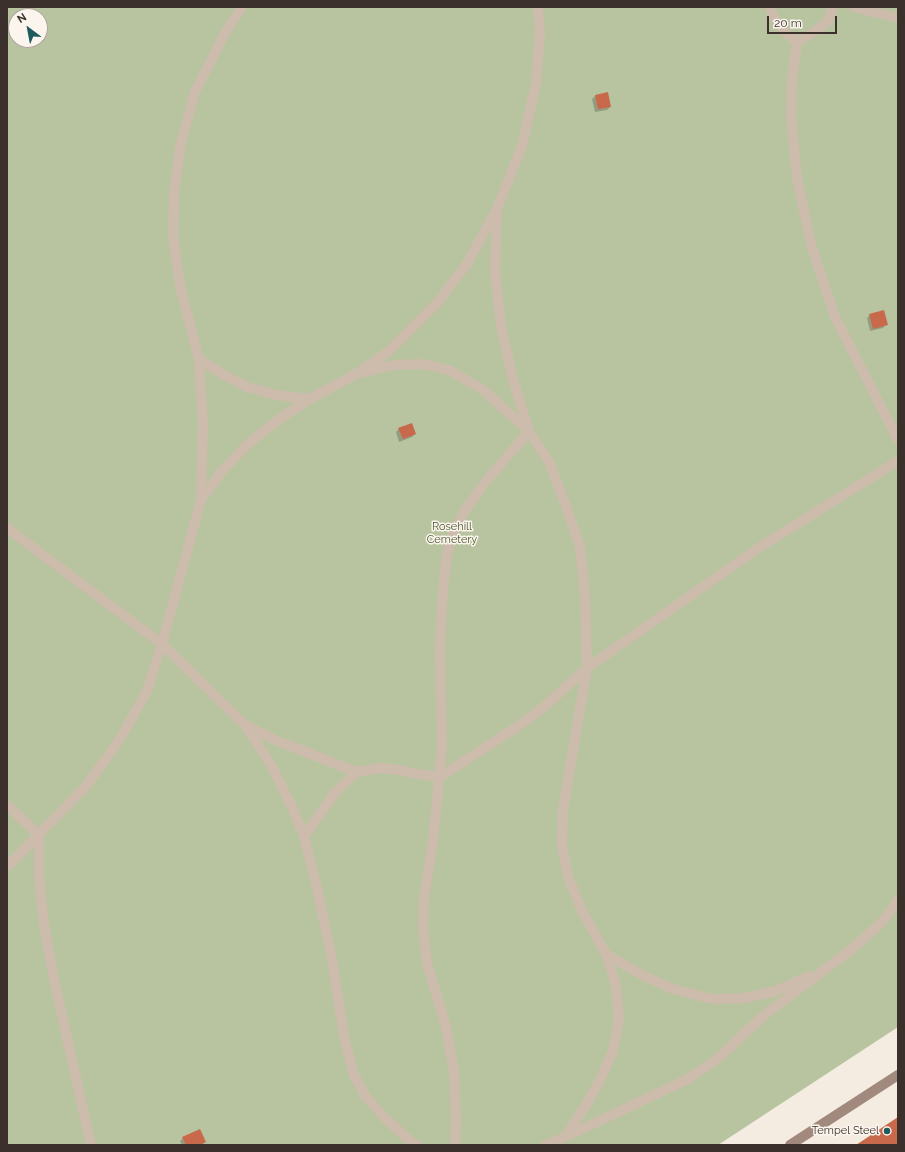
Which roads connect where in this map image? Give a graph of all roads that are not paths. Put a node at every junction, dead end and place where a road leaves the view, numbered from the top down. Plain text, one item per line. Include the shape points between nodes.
1 (242, 7) edge
2 (538, 7) edge
3 (770, 7) edge
4 (833, 7) edge
5 (854, 7) edge
6 (898, 18) edge
7 (797, 42) junction
8 (497, 209) junction
9 (199, 359) junction
10 (356, 374) junction
11 (310, 399) junction
12 (529, 431) junction
13 (898, 440) edge
14 (898, 461) edge
15 (200, 500) junction
16 (7, 528) edge
17 (162, 644) junction
18 (587, 668) junction
19 (245, 724) junction
20 (356, 772) junction
21 (440, 777) junction
22 (7, 805) edge
23 (39, 835) junction
24 (304, 836) junction
25 (7, 867) edge
26 (898, 900) edge
27 (606, 954) junction
28 (823, 970) junction
29 (898, 1075) edge
30 (565, 1137) junction
31 (87, 1143) edge
32 (417, 1145) edge
33 (455, 1145) edge
34 (546, 1145) edge
35 (790, 1145) edge

1 - 9 lane via 224,35 195,92 181,143 174,192 173,236 179,283
2 - 8 lane via 540,32 536,84 522,146
3 - 7 lane via 772,16
4 - 7 lane via 828,21
5 - 6 lane
7 - 13 lane via 792,80 792,116 797,178 812,248 835,317
8 - 10 lane via 466,265 437,303 389,351
8 - 12 lane via 495,271 501,326 512,376
9 - 11 lane via 247,387 277,395
9 - 15 lane via 202,423
10 - 11 lane
10 - 12 lane via 401,364 423,364 449,370 483,390
11 - 15 lane via 248,444 223,470
12 - 18 lane via 549,462 580,547 586,594
12 - 21 lane via 483,485 464,512 453,532 446,559 440,656
14 - 18 lane via 757,548
15 - 17 lane
16 - 17 lane
17 - 19 lane
17 - 23 lane via 146,693 118,742 87,785
18 - 21 lane via 517,727
18 - 27 lane via 563,809 562,844 573,890
19 - 20 lane via 273,739
19 - 24 lane via 271,765
20 - 21 lane via 379,768
20 - 24 lane via 335,793
21 - 33 lane via 424,898 423,928 427,963 446,1027 454,1072
22 - 23 lane
23 - 25 lane
23 - 31 lane via 39,876 44,925
24 - 32 lane via 331,954 345,1041 354,1075 366,1097 384,1118
26 - 28 lane via 883,921
27 - 28 lane via 673,989 712,999 745,998 776,991
27 - 30 lane via 616,985 619,1019 613,1051 591,1095
28 - 30 lane via 763,1016 716,1060 686,1080
29 - 35 street
30 - 34 lane

